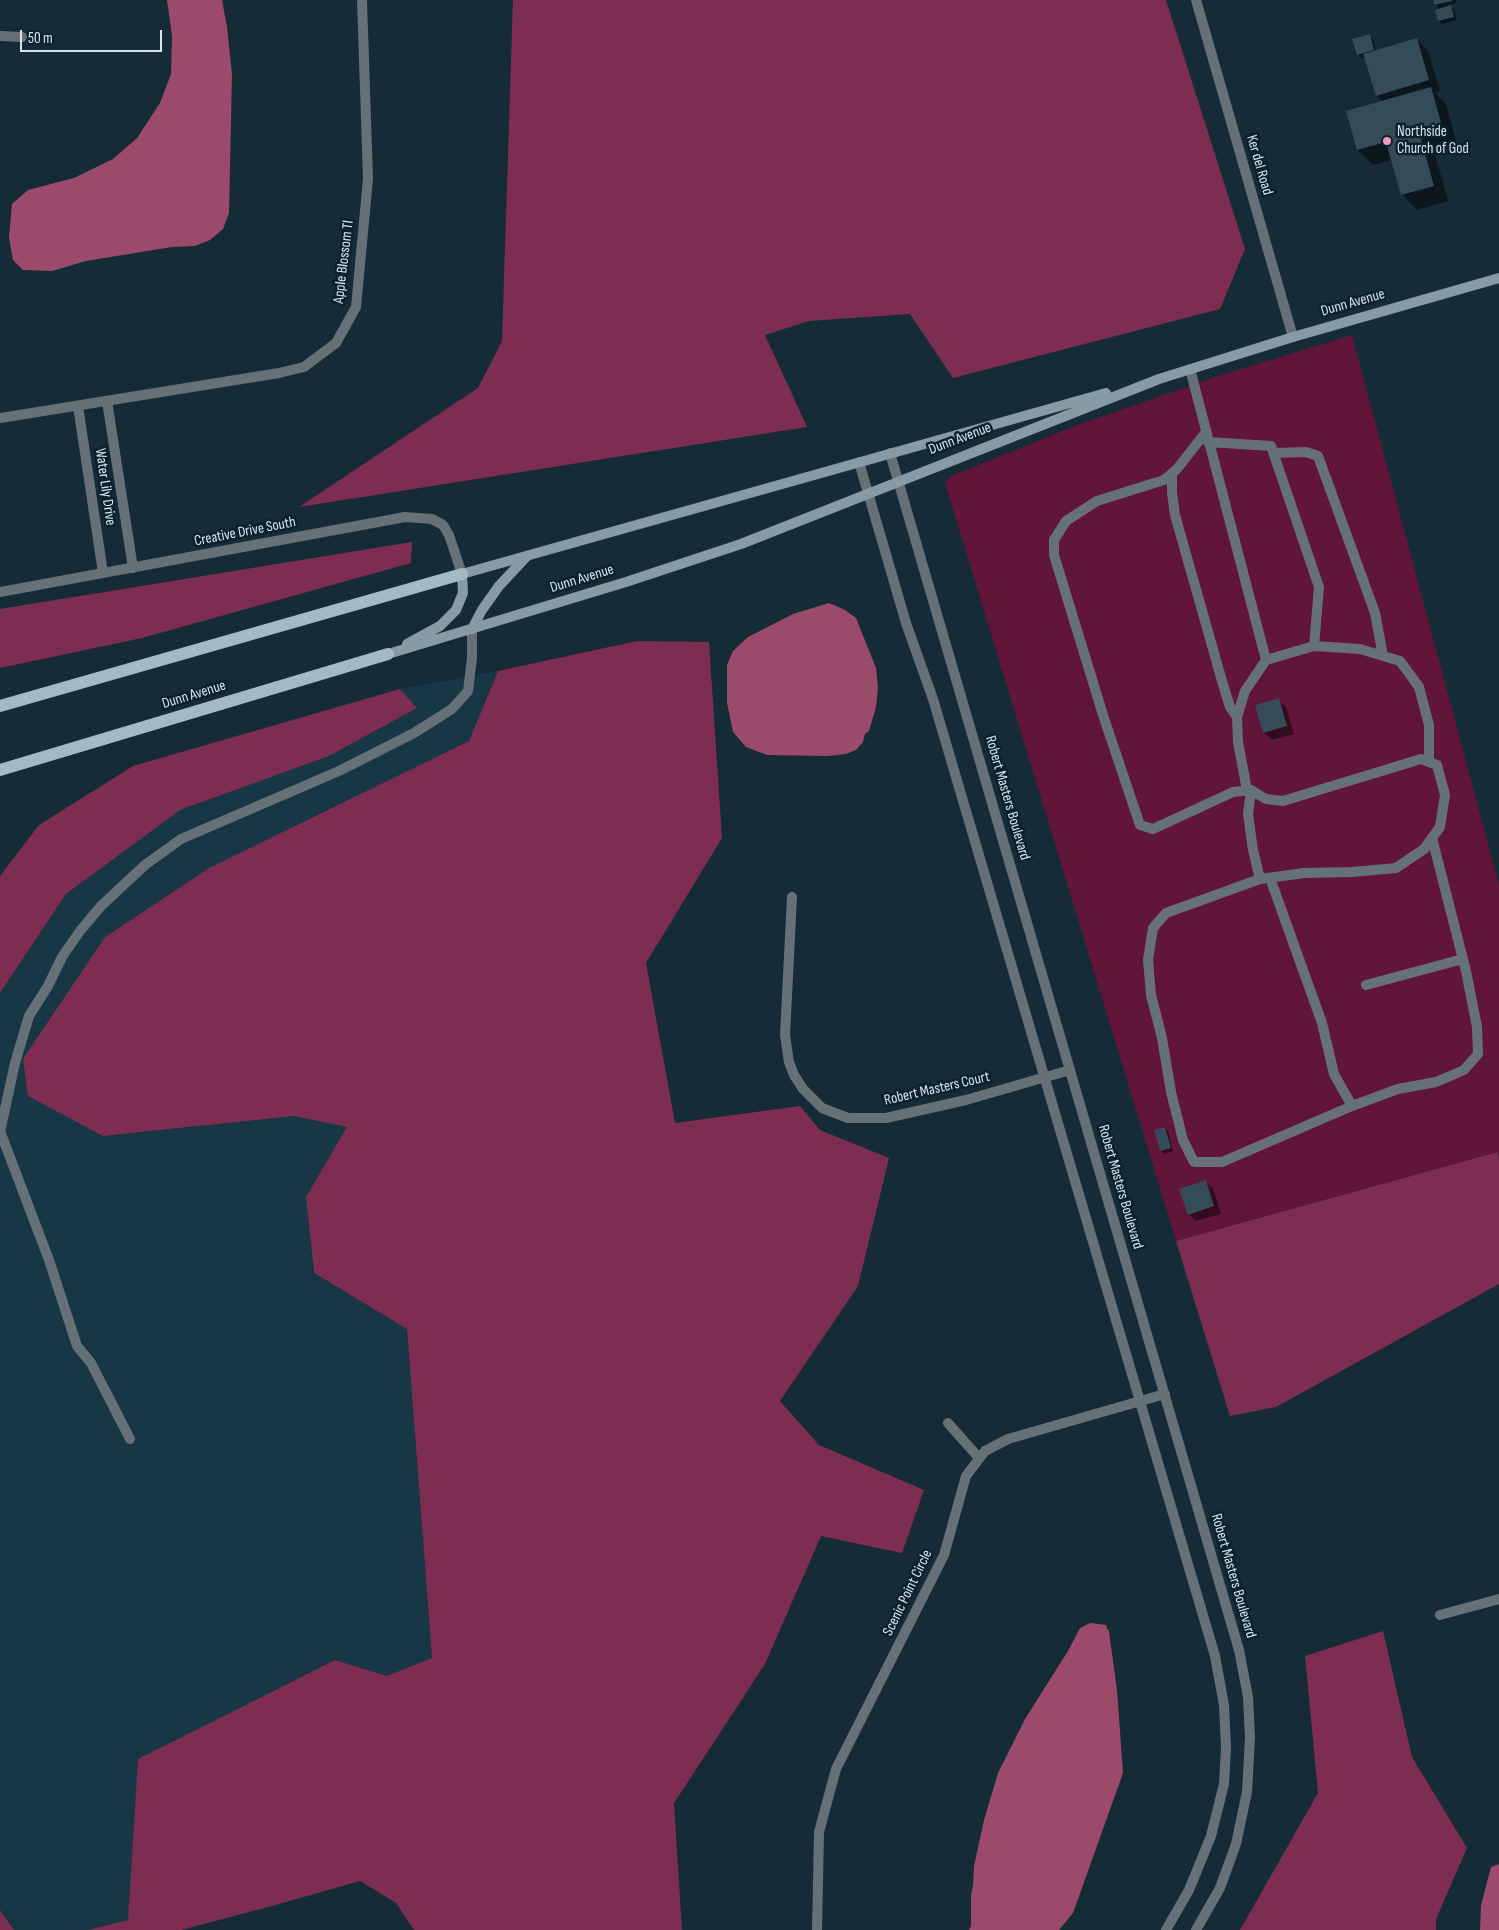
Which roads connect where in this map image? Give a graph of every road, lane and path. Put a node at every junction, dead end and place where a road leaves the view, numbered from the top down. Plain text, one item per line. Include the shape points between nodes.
1 (362, 0) edge
2 (1196, 0) edge
3 (0, 36) edge
4 (22, 37) dead end
5 (1499, 278) edge
6 (1293, 337) junction
7 (1190, 368) junction
8 (1160, 378) junction
9 (107, 401) junction
10 (78, 406) junction
11 (0, 418) edge
12 (1207, 437) junction
13 (890, 453) junction
14 (1274, 453) junction
15 (859, 462) junction
16 (1172, 473) junction
17 (898, 481) junction
18 (868, 493) junction
19 (528, 556) junction
20 (133, 568) junction
21 (103, 573) junction
22 (462, 574) junction
23 (0, 592) edge
24 (472, 629) junction
25 (1314, 646) junction
26 (388, 654) junction
27 (1383, 656) junction
28 (1266, 660) junction
29 (0, 706) edge
30 (1237, 717) junction
31 (1430, 762) junction
32 (0, 770) edge
33 (1249, 790) junction
34 (1432, 838) junction
35 (1265, 878) junction
36 (792, 898) dead end
37 (1463, 958) junction
38 (1366, 986) dead end
39 (1070, 1070) junction
40 (1044, 1077) junction
41 (1352, 1106) junction
42 (0, 1131) edge
43 (1165, 1394) junction
44 (1140, 1401) junction
45 (948, 1423) dead end
46 (130, 1439) dead end
47 (979, 1458) junction
48 (1499, 1599) edge
49 (1440, 1615) dead end
50 (817, 1930) edge
51 (1166, 1930) edge
52 (1196, 1930) edge

1 - 9 street, Apple Blossom Tl via 368,180 356,307 336,343 304,366 287,371
2 - 6 street, Ker del Road
3 - 4 street
5 - 6 main road, Dunn Avenue
6 - 7 main road, Dunn Avenue
7 - 8 main road, Dunn Avenue
7 - 12 street
8 - 13 main road, Dunn Avenue
8 - 17 main road, Dunn Avenue
9 - 10 street, Apple Blossom Tl
9 - 20 street, Water Lily Drive
10 - 11 street, Apple Blossom Tl
10 - 21 street, Water Lily Drive
12 - 14 street via 1272,446
12 - 16 street
12 - 28 street
13 - 15 main road, Dunn Avenue
13 - 17 street, Robert Masters Boulevard
14 - 25 street via 1319,587
14 - 27 street via 1306,452 1318,456 1374,613
15 - 18 street
15 - 19 main road, Dunn Avenue
16 - 30 street via 1175,515 1224,690
16 - 33 street via 1164,480 1097,501 1077,513 1059,530 1054,540 1054,554 1140,825 1153,829 1233,792
17 - 18 main road, Dunn Avenue
17 - 39 street, Robert Masters Boulevard
18 - 24 main road, Dunn Avenue via 740,544
18 - 40 street via 906,623 933,700
19 - 22 main road, Dunn Avenue
19 - 24 main road via 499,586
20 - 21 street, Creative Drive South
20 - 22 street, Creative Drive South via 405,517 432,519 442,525
21 - 23 street, Creative Drive South
22 - 26 main road via 463,594 456,610 440,626
22 - 29 main road, Dunn Avenue
24 - 26 main road, Dunn Avenue
24 - 42 street via 468,691 452,709 414,733 339,771 181,839 145,865 101,906 62,957 29,1016
25 - 27 street via 1360,649
25 - 28 street
26 - 32 main road, Dunn Avenue
27 - 31 street via 1400,661 1419,687 1428,724
28 - 30 street via 1245,691
30 - 33 street via 1238,742
31 - 33 street via 1421,759 1283,801 1266,800
31 - 34 street via 1437,765 1445,795 1440,827
33 - 35 street via 1248,814 1253,850
34 - 35 street via 1424,849 1396,868
34 - 37 street
35 - 41 street via 1322,1023 1334,1074
35 - 41 street via 1166,913 1152,928 1148,960 1151,994 1183,1140 1194,1162 1222,1162
36 - 40 street, Robert Masters Court via 785,1035 794,1075 822,1108 848,1118 886,1118 966,1100
37 - 38 street
37 - 41 street via 1477,1027 1478,1054 1464,1070 1436,1082 1398,1089
39 - 40 street, Robert Masters Court
39 - 43 street, Robert Masters Boulevard
40 - 44 street
42 - 46 street via 49,1260 77,1346 91,1363
43 - 44 street, Scenic Point Circle
43 - 52 street, Robert Masters Boulevard via 1240,1650 1250,1730 1247,1792 1236,1844 1220,1888
44 - 47 street, Scenic Point Circle via 1008,1439 985,1451
44 - 51 street via 1215,1656 1224,1704 1224,1784 1211,1836 1189,1890
45 - 47 street
47 - 50 street, Scenic Point Circle via 966,1476 944,1555 836,1769 819,1832
48 - 49 street

